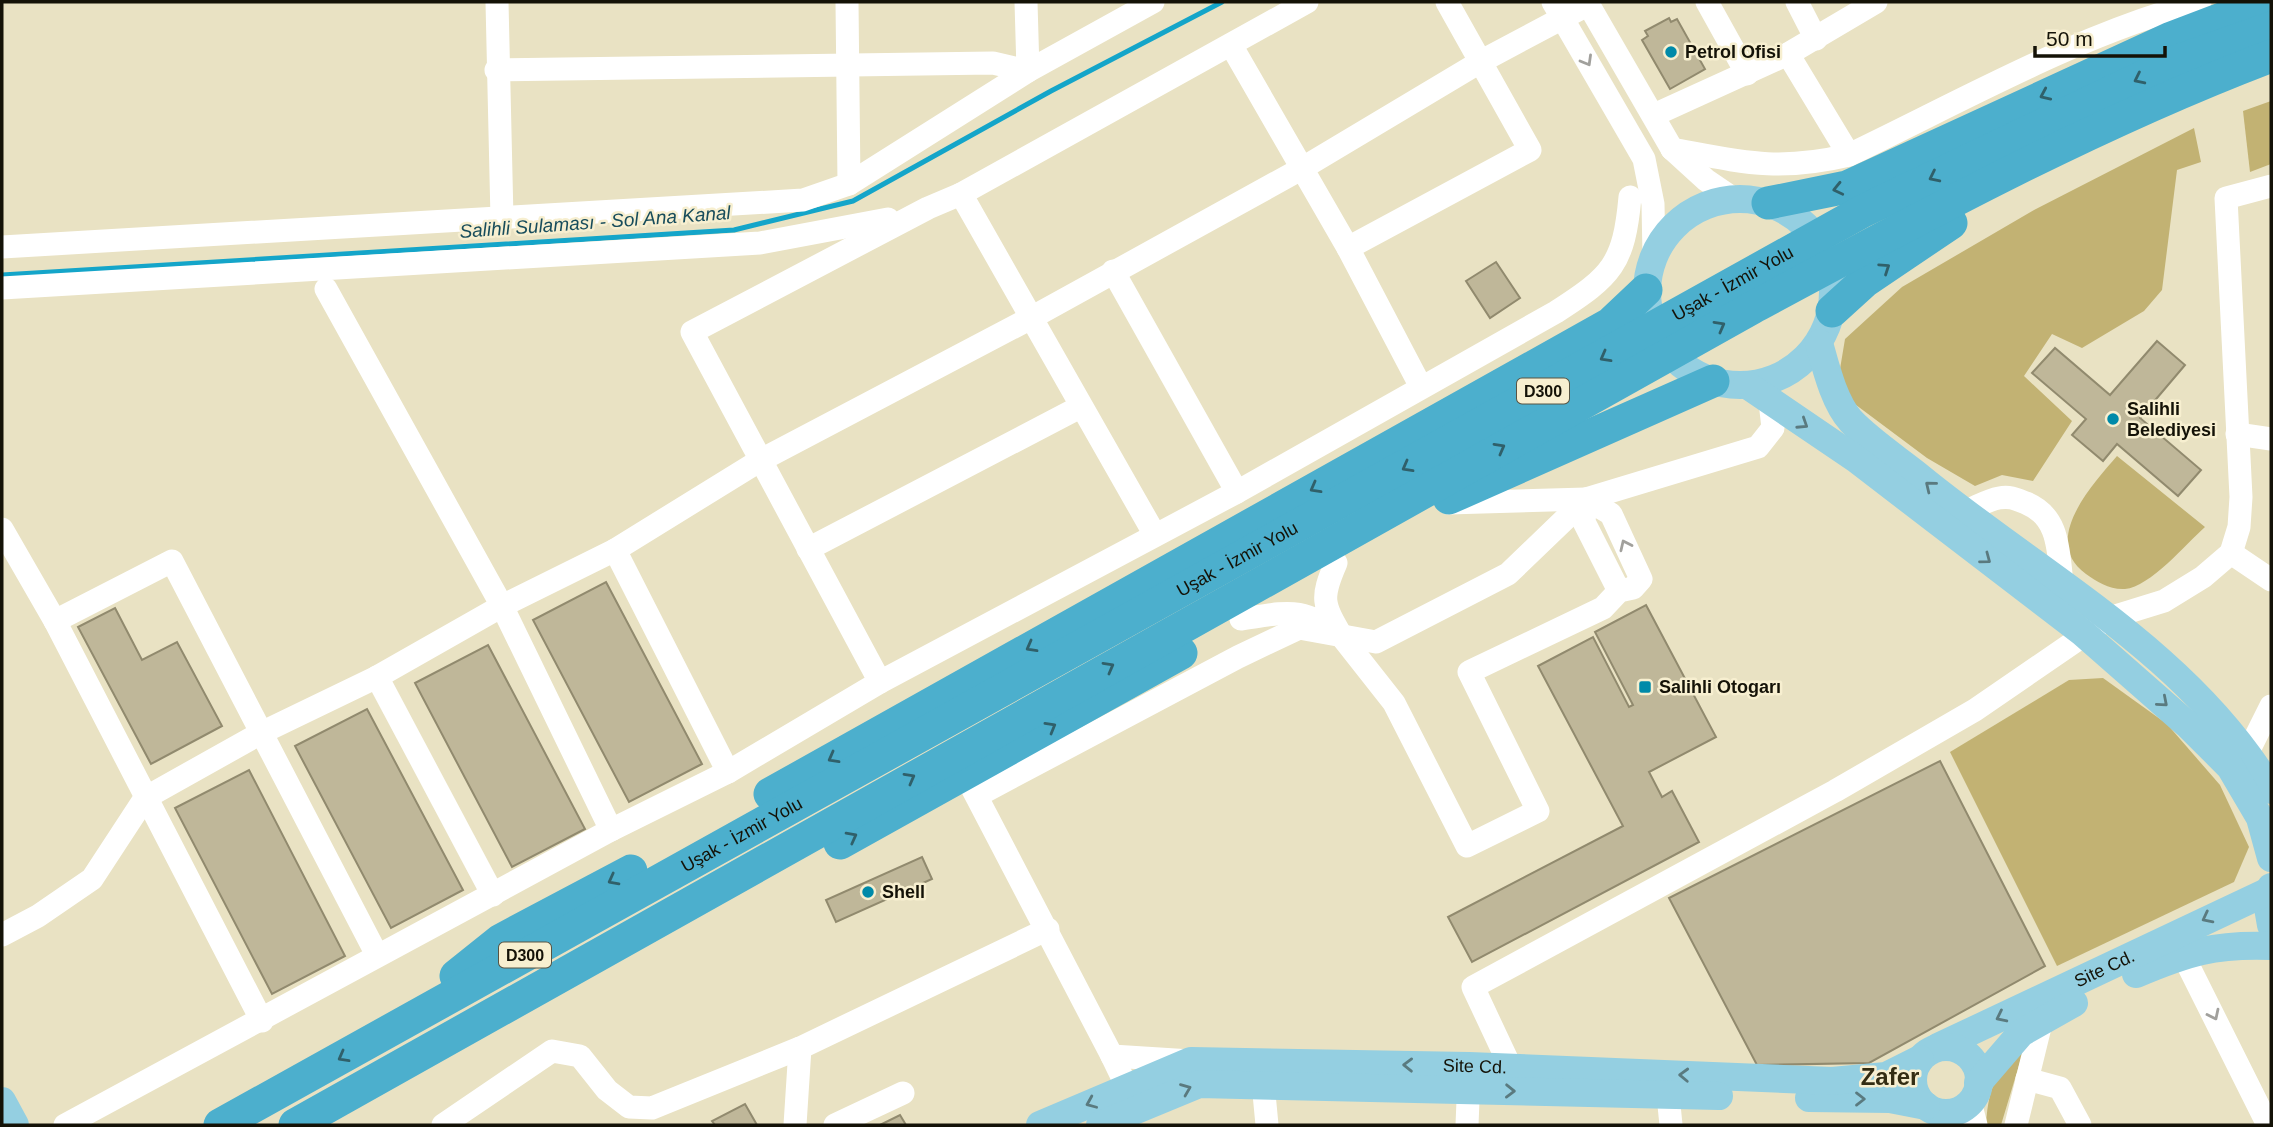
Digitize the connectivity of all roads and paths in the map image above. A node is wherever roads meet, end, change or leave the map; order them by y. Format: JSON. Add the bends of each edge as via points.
{"nodes":[{"id":1,"x":497,"y":2,"type":"edge"},
{"id":2,"x":847,"y":2,"type":"edge"},
{"id":3,"x":1026,"y":2,"type":"edge"},
{"id":4,"x":1153,"y":2,"type":"edge"},
{"id":5,"x":1307,"y":2,"type":"edge"},
{"id":6,"x":1447,"y":2,"type":"edge"},
{"id":7,"x":1707,"y":2,"type":"edge"},
{"id":8,"x":1797,"y":2,"type":"edge"},
{"id":9,"x":1877,"y":2,"type":"edge"},
{"id":10,"x":2200,"y":2,"type":"edge"},
{"id":11,"x":2266,"y":2,"type":"edge"},
{"id":12,"x":1588,"y":3,"type":"edge"},
{"id":13,"x":2150,"y":8,"type":"edge"},
{"id":14,"x":1557,"y":9,"type":"edge"},
{"id":15,"x":2271,"y":28,"type":"edge"},
{"id":16,"x":1816,"y":39,"type":"junction"},
{"id":17,"x":1231,"y":45,"type":"junction"},
{"id":18,"x":1788,"y":54,"type":"junction"},
{"id":19,"x":2271,"y":56,"type":"edge"},
{"id":20,"x":1480,"y":62,"type":"junction"},
{"id":21,"x":847,"y":65,"type":"junction"},
{"id":22,"x":496,"y":71,"type":"junction"},
{"id":23,"x":1028,"y":71,"type":"junction"},
{"id":24,"x":1747,"y":74,"type":"junction"},
{"id":25,"x":2271,"y":79,"type":"edge"},
{"id":26,"x":1654,"y":115,"type":"junction"},
{"id":27,"x":1672,"y":149,"type":"junction"},
{"id":28,"x":1849,"y":155,"type":"junction"},
{"id":29,"x":1301,"y":169,"type":"junction"},
{"id":30,"x":849,"y":184,"type":"junction"},
{"id":31,"x":2271,"y":186,"type":"edge"},
{"id":32,"x":961,"y":194,"type":"junction"},
{"id":33,"x":1630,"y":197,"type":"dead end"},
{"id":34,"x":1734,"y":199,"type":"junction"},
{"id":35,"x":1768,"y":203,"type":"junction"},
{"id":36,"x":928,"y":208,"type":"junction"},
{"id":37,"x":502,"y":219,"type":"junction"},
{"id":38,"x":2,"y":247,"type":"edge"},
{"id":39,"x":1348,"y":248,"type":"junction"},
{"id":40,"x":1654,"y":256,"type":"junction"},
{"id":41,"x":1114,"y":271,"type":"junction"},
{"id":42,"x":2,"y":288,"type":"edge"},
{"id":43,"x":326,"y":289,"type":"dead end"},
{"id":44,"x":1647,"y":290,"type":"junction"},
{"id":45,"x":1832,"y":311,"type":"junction"},
{"id":46,"x":1031,"y":318,"type":"junction"},
{"id":47,"x":1819,"y":343,"type":"junction"},
{"id":48,"x":1713,"y":381,"type":"junction"},
{"id":49,"x":1747,"y":385,"type":"junction"},
{"id":50,"x":1421,"y":387,"type":"junction"},
{"id":51,"x":1770,"y":402,"type":"junction"},
{"id":52,"x":1080,"y":407,"type":"junction"},
{"id":53,"x":2237,"y":434,"type":"junction"},
{"id":54,"x":2271,"y":439,"type":"edge"},
{"id":55,"x":759,"y":461,"type":"junction"},
{"id":56,"x":1237,"y":492,"type":"junction"},
{"id":57,"x":1586,"y":499,"type":"junction"},
{"id":58,"x":1438,"y":503,"type":"junction"},
{"id":59,"x":1963,"y":512,"type":"junction"},
{"id":60,"x":2,"y":529,"type":"edge"},
{"id":61,"x":1155,"y":535,"type":"junction"},
{"id":62,"x":808,"y":549,"type":"junction"},
{"id":63,"x":615,"y":550,"type":"junction"},
{"id":64,"x":2231,"y":553,"type":"junction"},
{"id":65,"x":1336,"y":563,"type":"junction"},
{"id":66,"x":2271,"y":580,"type":"edge"},
{"id":67,"x":2062,"y":583,"type":"junction"},
{"id":68,"x":502,"y":606,"type":"junction"},
{"id":69,"x":2109,"y":618,"type":"junction"},
{"id":70,"x":1241,"y":619,"type":"junction"},
{"id":71,"x":55,"y":621,"type":"junction"},
{"id":72,"x":2083,"y":633,"type":"junction"},
{"id":73,"x":1342,"y":637,"type":"junction"},
{"id":74,"x":377,"y":677,"type":"junction"},
{"id":75,"x":880,"y":682,"type":"junction"},
{"id":76,"x":2271,"y":706,"type":"edge"},
{"id":77,"x":261,"y":733,"type":"junction"},
{"id":78,"x":2248,"y":752,"type":"junction"},
{"id":79,"x":728,"y":772,"type":"junction"},
{"id":80,"x":971,"y":786,"type":"junction"},
{"id":81,"x":2271,"y":790,"type":"edge"},
{"id":82,"x":145,"y":798,"type":"junction"},
{"id":83,"x":841,"y":799,"type":"junction"},
{"id":84,"x":611,"y":830,"type":"junction"},
{"id":85,"x":2271,"y":858,"type":"edge"},
{"id":86,"x":2270,"y":889,"type":"edge"},
{"id":87,"x":493,"y":895,"type":"junction"},
{"id":88,"x":2271,"y":925,"type":"edge"},
{"id":89,"x":1048,"y":929,"type":"junction"},
{"id":90,"x":2,"y":934,"type":"edge"},
{"id":91,"x":2178,"y":945,"type":"junction"},
{"id":92,"x":2271,"y":946,"type":"edge"},
{"id":93,"x":377,"y":956,"type":"junction"},
{"id":94,"x":2042,"y":1018,"type":"junction"},
{"id":95,"x":262,"y":1021,"type":"junction"},
{"id":96,"x":384,"y":1034,"type":"junction"},
{"id":97,"x":800,"y":1048,"type":"junction"},
{"id":98,"x":1929,"y":1053,"type":"junction"},
{"id":99,"x":1112,"y":1056,"type":"junction"},
{"id":100,"x":1191,"y":1061,"type":"junction"},
{"id":101,"x":398,"y":1067,"type":"junction"},
{"id":102,"x":1511,"y":1068,"type":"junction"},
{"id":103,"x":1469,"y":1078,"type":"junction"},
{"id":104,"x":2027,"y":1079,"type":"junction"},
{"id":105,"x":1264,"y":1083,"type":"junction"},
{"id":106,"x":903,"y":1093,"type":"dead end"},
{"id":107,"x":1668,"y":1095,"type":"junction"},
{"id":108,"x":2,"y":1101,"type":"edge"},
{"id":109,"x":1126,"y":1108,"type":"edge"},
{"id":110,"x":1957,"y":1111,"type":"edge"},
{"id":111,"x":15,"y":1125,"type":"edge"},
{"id":112,"x":65,"y":1125,"type":"edge"},
{"id":113,"x":220,"y":1125,"type":"edge"},
{"id":114,"x":295,"y":1125,"type":"edge"},
{"id":115,"x":443,"y":1125,"type":"edge"},
{"id":116,"x":795,"y":1125,"type":"edge"},
{"id":117,"x":835,"y":1125,"type":"edge"},
{"id":118,"x":1040,"y":1125,"type":"edge"},
{"id":119,"x":1100,"y":1125,"type":"edge"},
{"id":120,"x":1267,"y":1125,"type":"edge"},
{"id":121,"x":1467,"y":1125,"type":"edge"},
{"id":122,"x":1671,"y":1125,"type":"edge"},
{"id":123,"x":2015,"y":1125,"type":"edge"},
{"id":124,"x":2080,"y":1125,"type":"edge"},
{"id":125,"x":2268,"y":1125,"type":"edge"}],
"edges":[{"from":1,"to":22,"type":"street"},
{"from":2,"to":21,"type":"street"},
{"from":3,"to":23,"type":"street"},
{"from":4,"to":23,"type":"street"},
{"from":5,"to":17,"type":"street"},
{"from":6,"to":20,"type":"street"},
{"from":7,"to":24,"type":"street"},
{"from":8,"to":16,"type":"street"},
{"from":9,"to":16,"type":"street"},
{"from":10,"to":13,"type":"street"},
{"from":11,"to":35,"type":"highway","one_way":true,"via":[[2169,39],[1847,187]]},
{"from":12,"to":14,"type":"street"},
{"from":12,"to":26,"type":"street"},
{"from":13,"to":28,"type":"street"},
{"from":14,"to":20,"type":"street"},
{"from":14,"to":40,"type":"street","one_way":true,"via":[[1644,159],[1653,204]]},
{"from":15,"to":83,"type":"highway","name":"Uşak - İzmir Yolu","number":"D300","one_way":true,"via":[[2172,63],[1863,211]]},
{"from":16,"to":18,"type":"street"},
{"from":17,"to":29,"type":"street"},
{"from":17,"to":32,"type":"street"},
{"from":18,"to":24,"type":"street"},
{"from":18,"to":28,"type":"street"},
{"from":83,"to":19,"type":"highway","name":"Uşak - İzmir Yolu","number":"D300","one_way":true,"via":[[1871,244],[2184,89]]},
{"from":20,"to":29,"type":"street"},
{"from":20,"to":39,"type":"street","via":[[1530,150]]},
{"from":21,"to":22,"type":"street"},
{"from":21,"to":23,"type":"street","via":[[993,63]]},
{"from":21,"to":30,"type":"street"},
{"from":22,"to":37,"type":"street"},
{"from":23,"to":30,"type":"street"},
{"from":24,"to":26,"type":"street"},
{"from":45,"to":25,"type":"highway","one_way":true,"via":[[1865,281],[1957,219],[2101,146]]},
{"from":26,"to":27,"type":"street"},
{"from":27,"to":28,"type":"street","via":[[1755,165],[1808,165]]},
{"from":27,"to":34,"type":"street"},
{"from":29,"to":39,"type":"street"},
{"from":29,"to":41,"type":"street"},
{"from":30,"to":37,"type":"street","via":[[803,200]]},
{"from":31,"to":53,"type":"street","via":[[2226,198]]},
{"from":32,"to":36,"type":"street"},
{"from":32,"to":46,"type":"street"},
{"from":33,"to":50,"type":"street","via":[[1626,236],[1616,260],[1593,288]]},
{"from":34,"to":35,"type":"main road"},
{"from":34,"to":40,"type":"main road","via":[[1700,208],[1673,228]]},
{"from":35,"to":45,"type":"main road","via":[[1799,219],[1821,245],[1833,277]]},
{"from":36,"to":42,"type":"street","via":[[760,243]]},
{"from":36,"to":55,"type":"street","via":[[692,332]]},
{"from":37,"to":38,"type":"street"},
{"from":39,"to":50,"type":"street"},
{"from":40,"to":44,"type":"main road"},
{"from":41,"to":46,"type":"street"},
{"from":41,"to":56,"type":"street"},
{"from":43,"to":68,"type":"street"},
{"from":44,"to":48,"type":"main road","via":[[1651,320],[1664,347],[1686,368]]},
{"from":44,"to":96,"type":"highway","one_way":true,"via":[[1610,324],[501,940]]},
{"from":45,"to":47,"type":"main road"},
{"from":46,"to":52,"type":"street"},
{"from":46,"to":55,"type":"street"},
{"from":47,"to":49,"type":"main road","via":[[1800,364],[1775,379]]},
{"from":59,"to":47,"type":"main road","one_way":true,"via":[[1850,420],[1829,378]]},
{"from":48,"to":49,"type":"main road"},
{"from":48,"to":58,"type":"highway"},
{"from":49,"to":51,"type":"main road"},
{"from":50,"to":56,"type":"street"},
{"from":51,"to":57,"type":"street","via":[[1773,428],[1758,447]]},
{"from":51,"to":72,"type":"main road","one_way":true,"via":[[1856,459]]},
{"from":52,"to":61,"type":"street"},
{"from":52,"to":62,"type":"street"},
{"from":53,"to":54,"type":"street"},
{"from":53,"to":64,"type":"street","via":[[2240,517]]},
{"from":55,"to":62,"type":"street"},
{"from":55,"to":63,"type":"street"},
{"from":56,"to":61,"type":"street"},
{"from":57,"to":58,"type":"street"},
{"from":57,"to":73,"type":"street","via":[[1508,574],[1376,642]]},
{"from":57,"to":73,"type":"street","via":[[1584,522],[1619,591],[1603,608],[1469,672],[1538,811],[1467,846],[1394,703]]},
{"from":58,"to":65,"type":"highway"},
{"from":59,"to":67,"type":"main road"},
{"from":59,"to":67,"type":"street","via":[[1996,498],[2012,497],[2032,505],[2050,520]]},
{"from":60,"to":71,"type":"street"},
{"from":61,"to":75,"type":"street"},
{"from":62,"to":75,"type":"street"},
{"from":63,"to":68,"type":"street"},
{"from":63,"to":79,"type":"street"},
{"from":64,"to":66,"type":"street"},
{"from":64,"to":69,"type":"street","via":[[2164,601]]},
{"from":65,"to":70,"type":"highway"},
{"from":65,"to":73,"type":"street","via":[[1324,590],[1328,613]]},
{"from":67,"to":69,"type":"main road"},
{"from":68,"to":74,"type":"street"},
{"from":68,"to":84,"type":"street"},
{"from":69,"to":72,"type":"street"},
{"from":69,"to":78,"type":"main road","via":[[2191,689]]},
{"from":70,"to":73,"type":"street","via":[[1288,612],[1307,615],[1317,617]]},
{"from":80,"to":70,"type":"highway","one_way":true},
{"from":71,"to":77,"type":"street","via":[[172,561]]},
{"from":71,"to":82,"type":"street"},
{"from":72,"to":85,"type":"main road","one_way":true,"via":[[2230,767],[2260,818]]},
{"from":72,"to":102,"type":"street","via":[[1975,710],[1473,987]]},
{"from":73,"to":80,"type":"street","via":[[1299,628]]},
{"from":74,"to":77,"type":"street"},
{"from":74,"to":87,"type":"street"},
{"from":75,"to":79,"type":"street"},
{"from":76,"to":78,"type":"street"},
{"from":77,"to":82,"type":"street"},
{"from":77,"to":93,"type":"street"},
{"from":78,"to":81,"type":"main road"},
{"from":79,"to":84,"type":"street"},
{"from":80,"to":89,"type":"street"},
{"from":101,"to":80,"type":"highway","one_way":true,"via":[[539,1005]]},
{"from":82,"to":90,"type":"street","via":[[92,879]]},
{"from":82,"to":95,"type":"street"},
{"from":83,"to":96,"type":"highway","name":"Uşak - İzmir Yolu","number":"D300"},
{"from":83,"to":101,"type":"highway","name":"Uşak - İzmir Yolu","number":"D300"},
{"from":84,"to":87,"type":"street"},
{"from":86,"to":88,"type":"main road","via":[[2267,913]]},
{"from":86,"to":91,"type":"main road","name":"Site Cd.","one_way":true},
{"from":87,"to":93,"type":"street"},
{"from":89,"to":97,"type":"street"},
{"from":89,"to":99,"type":"street"},
{"from":91,"to":92,"type":"main road"},
{"from":91,"to":94,"type":"main road"},
{"from":91,"to":98,"type":"main road","name":"Site Cd.","one_way":true},
{"from":91,"to":125,"type":"street","one_way":true},
{"from":93,"to":95,"type":"street"},
{"from":94,"to":104,"type":"street"},
{"from":94,"to":110,"type":"main road","via":[[2021,1033]]},
{"from":95,"to":112,"type":"street"},
{"from":96,"to":113,"type":"highway","name":"Uşak - İzmir Yolu","number":"D300","one_way":true},
{"from":97,"to":115,"type":"street","via":[[652,1108],[629,1107],[607,1090],[580,1056],[552,1052]]},
{"from":97,"to":116,"type":"street"},
{"from":98,"to":102,"type":"main road","name":"Site Cd.","one_way":true,"via":[[1886,1076],[1832,1081]]},
{"from":98,"to":110,"type":"main road","via":[[1913,1074],[1914,1089]]},
{"from":98,"to":110,"type":"main road","via":[[1948,1046],[1974,1063]]},
{"from":99,"to":100,"type":"street"},
{"from":99,"to":109,"type":"street"},
{"from":103,"to":100,"type":"main road","name":"Site Cd.","one_way":true},
{"from":100,"to":109,"type":"main road","name":"Site Cd."},
{"from":101,"to":114,"type":"highway","name":"Uşak - İzmir Yolu","number":"D300"},
{"from":102,"to":103,"type":"main road","name":"Site Cd."},
{"from":103,"to":105,"type":"main road","name":"Site Cd."},
{"from":103,"to":107,"type":"main road","name":"Site Cd.","one_way":true},
{"from":103,"to":121,"type":"street"},
{"from":104,"to":123,"type":"street"},
{"from":104,"to":124,"type":"street","via":[[2060,1088]]},
{"from":109,"to":105,"type":"main road","name":"Site Cd.","one_way":true,"via":[[1199,1084]]},
{"from":105,"to":120,"type":"street"},
{"from":106,"to":117,"type":"street"},
{"from":107,"to":110,"type":"main road","name":"Site Cd.","one_way":true,"via":[[1890,1099]]},
{"from":107,"to":122,"type":"street"},
{"from":108,"to":111,"type":"main road"},
{"from":109,"to":118,"type":"main road","name":"Site Cd.","one_way":true},
{"from":109,"to":119,"type":"main road","name":"Site Cd."}]}
